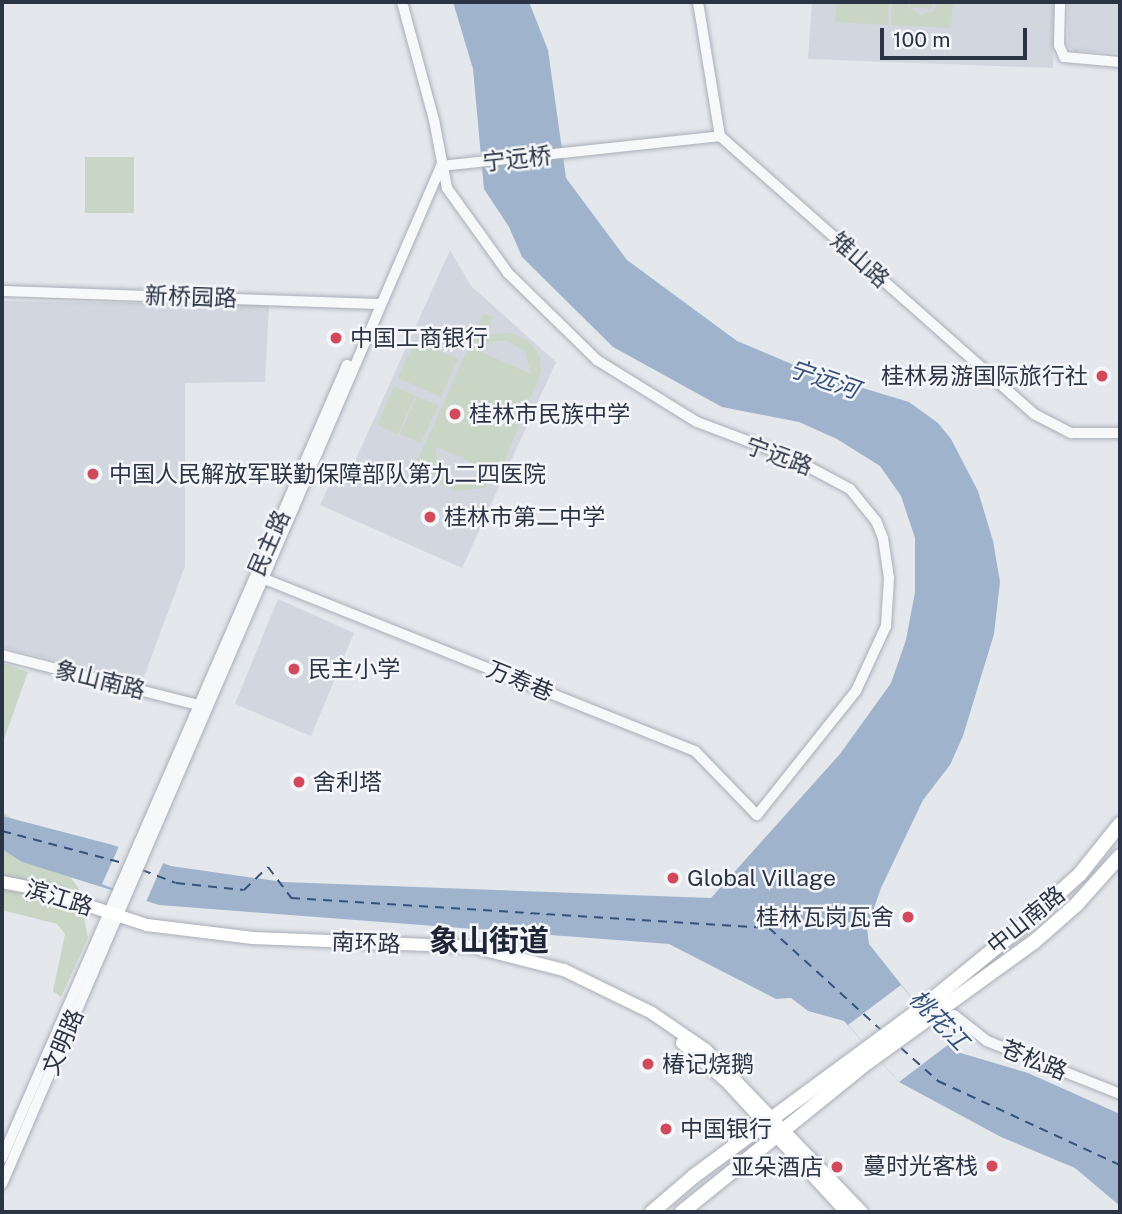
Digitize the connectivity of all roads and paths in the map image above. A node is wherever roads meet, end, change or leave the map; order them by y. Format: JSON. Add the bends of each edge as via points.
{"nodes":[{"id":1,"x":402,"y":2,"type":"edge"},
{"id":2,"x":698,"y":2,"type":"edge"},
{"id":3,"x":1060,"y":2,"type":"edge"},
{"id":4,"x":1120,"y":62,"type":"edge"},
{"id":5,"x":720,"y":136,"type":"junction"},
{"id":6,"x":441,"y":166,"type":"junction"},
{"id":7,"x":2,"y":290,"type":"edge"},
{"id":8,"x":377,"y":304,"type":"junction"},
{"id":9,"x":1120,"y":433,"type":"edge"},
{"id":10,"x":262,"y":578,"type":"junction"},
{"id":11,"x":2,"y":655,"type":"edge"},
{"id":12,"x":198,"y":705,"type":"junction"},
{"id":13,"x":757,"y":815,"type":"joint"},
{"id":14,"x":1120,"y":824,"type":"edge"},
{"id":15,"x":1120,"y":856,"type":"edge"},
{"id":16,"x":2,"y":882,"type":"edge"},
{"id":17,"x":113,"y":895,"type":"joint"},
{"id":18,"x":124,"y":899,"type":"joint"},
{"id":19,"x":111,"y":914,"type":"junction"},
{"id":20,"x":927,"y":1011,"type":"junction"},
{"id":21,"x":954,"y":1015,"type":"dead end"},
{"id":22,"x":865,"y":1058,"type":"junction"},
{"id":23,"x":1120,"y":1094,"type":"edge"},
{"id":24,"x":770,"y":1122,"type":"junction"},
{"id":25,"x":781,"y":1135,"type":"junction"},
{"id":26,"x":2,"y":1158,"type":"edge"},
{"id":27,"x":2,"y":1184,"type":"edge"},
{"id":28,"x":652,"y":1212,"type":"edge"},
{"id":29,"x":682,"y":1212,"type":"edge"},
{"id":30,"x":846,"y":1212,"type":"edge"},
{"id":31,"x":862,"y":1212,"type":"edge"}],
"edges":[{"from":1,"to":6,"type":"street","via":[[434,120]]},
{"from":2,"to":5,"type":"street"},
{"from":3,"to":4,"type":"street","via":[[1059,45],[1064,57]]},
{"from":5,"to":6,"type":"street","name":"宁远桥"},
{"from":5,"to":9,"type":"street","name":"雉山路","via":[[1034,414],[1071,433]]},
{"from":6,"to":8,"type":"street","name":"民主路"},
{"from":6,"to":13,"type":"street","name":"宁远路","via":[[447,188],[508,273],[597,360],[697,422],[833,477],[850,489],[876,521],[887,556],[890,601],[878,649],[843,710]]},
{"from":7,"to":8,"type":"street","name":"新桥园路"},
{"from":8,"to":10,"type":"street","name":"民主路"},
{"from":8,"to":12,"type":"street","name":"民主路"},
{"from":10,"to":13,"type":"street","name":"万寿巷","via":[[695,751]]},
{"from":10,"to":18,"type":"street","name":"民主路"},
{"from":11,"to":12,"type":"street","name":"象山南路"},
{"from":12,"to":17,"type":"street","name":"民主路"},
{"from":14,"to":20,"type":"highway","name":"中山南路","via":[[1070,884]]},
{"from":15,"to":20,"type":"highway","name":"中山南路","via":[[1056,924]]},
{"from":16,"to":19,"type":"main road","name":"滨江路"},
{"from":17,"to":19,"type":"street","name":"文明路"},
{"from":18,"to":19,"type":"street","name":"文明路"},
{"from":19,"to":24,"type":"main road","name":"南环路","via":[[160,927],[253,938],[473,947],[526,957],[610,992],[700,1056]]},
{"from":19,"to":26,"type":"street","name":"文明路"},
{"from":19,"to":27,"type":"street","name":"文明路"},
{"from":20,"to":22,"type":"highway"},
{"from":21,"to":23,"type":"street","name":"苍松路","via":[[987,1041]]},
{"from":22,"to":24,"type":"highway"},
{"from":22,"to":25,"type":"highway"},
{"from":24,"to":25,"type":"main road","name":"南环路"},
{"from":24,"to":28,"type":"highway"},
{"from":25,"to":29,"type":"highway"},
{"from":25,"to":30,"type":"main road","name":"南环路"},
{"from":25,"to":31,"type":"main road","name":"南环路"}]}
